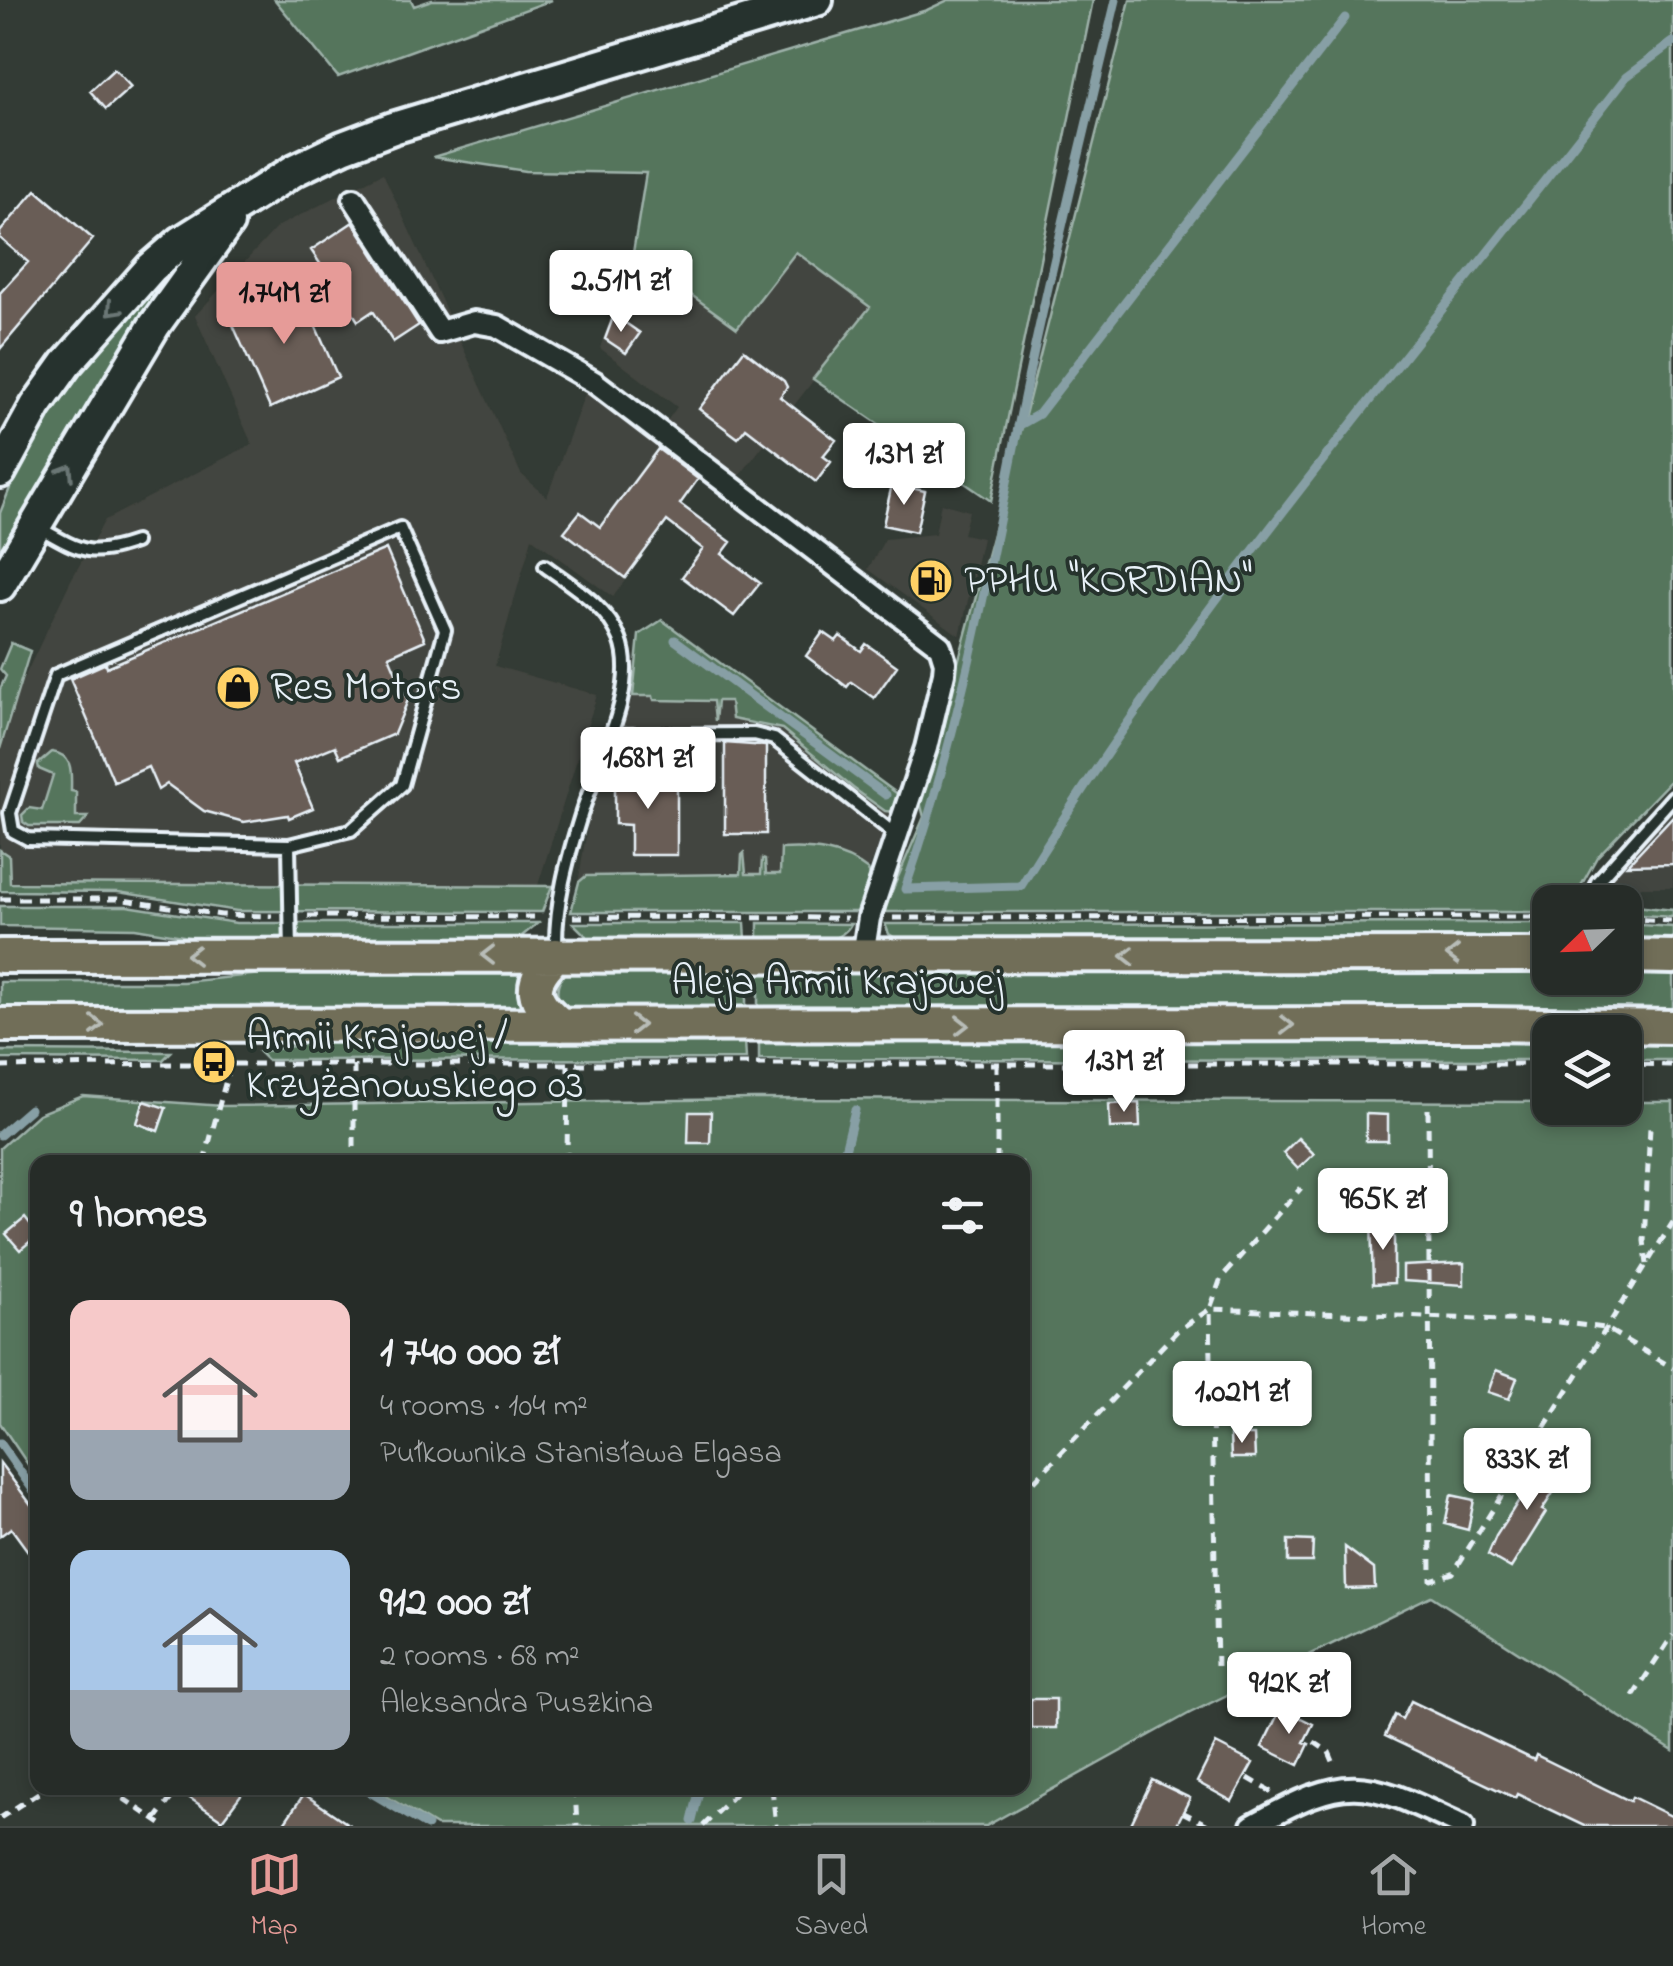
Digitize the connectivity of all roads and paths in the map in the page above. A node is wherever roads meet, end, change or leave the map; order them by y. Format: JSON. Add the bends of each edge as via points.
{"nodes":[{"id":1,"x":817,"y":0,"type":"edge"},
{"id":2,"x":354,"y":198,"type":"dead end"},
{"id":3,"x":243,"y":205,"type":"junction"},
{"id":4,"x":0,"y":472,"type":"edge"},
{"id":5,"x":33,"y":524,"type":"junction"},
{"id":6,"x":135,"y":542,"type":"dead end"},
{"id":7,"x":544,"y":566,"type":"dead end"},
{"id":8,"x":0,"y":585,"type":"edge"},
{"id":9,"x":609,"y":735,"type":"junction"},
{"id":10,"x":1673,"y":797,"type":"edge"},
{"id":11,"x":896,"y":836,"type":"junction"},
{"id":12,"x":289,"y":844,"type":"junction"},
{"id":13,"x":1595,"y":885,"type":"edge"},
{"id":14,"x":0,"y":899,"type":"edge"},
{"id":15,"x":292,"y":916,"type":"junction"},
{"id":16,"x":1532,"y":917,"type":"edge"},
{"id":17,"x":556,"y":918,"type":"junction"},
{"id":18,"x":869,"y":918,"type":"junction"},
{"id":19,"x":1642,"y":920,"type":"edge"},
{"id":20,"x":1673,"y":922,"type":"edge"},
{"id":21,"x":8,"y":953,"type":"edge"},
{"id":22,"x":291,"y":954,"type":"junction"},
{"id":23,"x":556,"y":955,"type":"junction"},
{"id":24,"x":1532,"y":955,"type":"edge"},
{"id":25,"x":863,"y":956,"type":"junction"},
{"id":26,"x":1642,"y":956,"type":"edge"},
{"id":27,"x":1673,"y":957,"type":"edge"},
{"id":28,"x":0,"y":1025,"type":"edge"},
{"id":29,"x":561,"y":1025,"type":"junction"},
{"id":30,"x":1673,"y":1027,"type":"edge"},
{"id":31,"x":997,"y":1064,"type":"junction"},
{"id":32,"x":1532,"y":1064,"type":"edge"},
{"id":33,"x":1642,"y":1064,"type":"edge"},
{"id":34,"x":230,"y":1065,"type":"junction"},
{"id":35,"x":354,"y":1065,"type":"junction"},
{"id":36,"x":568,"y":1065,"type":"junction"},
{"id":37,"x":1673,"y":1065,"type":"edge"},
{"id":38,"x":0,"y":1067,"type":"edge"},
{"id":39,"x":1428,"y":1109,"type":"dead end"},
{"id":40,"x":1650,"y":1127,"type":"dead end"},
{"id":41,"x":206,"y":1155,"type":"edge"},
{"id":42,"x":354,"y":1155,"type":"edge"},
{"id":43,"x":567,"y":1155,"type":"edge"},
{"id":44,"x":997,"y":1155,"type":"edge"},
{"id":45,"x":1301,"y":1188,"type":"dead end"},
{"id":46,"x":1673,"y":1222,"type":"edge"},
{"id":47,"x":1646,"y":1264,"type":"junction"},
{"id":48,"x":1210,"y":1309,"type":"junction"},
{"id":49,"x":1427,"y":1316,"type":"junction"},
{"id":50,"x":1606,"y":1328,"type":"junction"},
{"id":51,"x":1673,"y":1368,"type":"edge"},
{"id":52,"x":1030,"y":1486,"type":"edge"},
{"id":53,"x":1673,"y":1634,"type":"edge"},
{"id":54,"x":1217,"y":1666,"type":"dead end"},
{"id":55,"x":1633,"y":1696,"type":"dead end"},
{"id":56,"x":1314,"y":1742,"type":"dead end"},
{"id":57,"x":1336,"y":1769,"type":"dead end"},
{"id":58,"x":1248,"y":1778,"type":"dead end"},
{"id":59,"x":35,"y":1795,"type":"edge"},
{"id":60,"x":118,"y":1795,"type":"edge"},
{"id":61,"x":174,"y":1795,"type":"edge"},
{"id":62,"x":575,"y":1795,"type":"edge"},
{"id":63,"x":733,"y":1795,"type":"edge"},
{"id":64,"x":773,"y":1795,"type":"edge"},
{"id":65,"x":1276,"y":1796,"type":"dead end"},
{"id":66,"x":1182,"y":1812,"type":"dead end"},
{"id":67,"x":0,"y":1818,"type":"edge"},
{"id":68,"x":154,"y":1819,"type":"junction"},
{"id":69,"x":1452,"y":1824,"type":"edge"},
{"id":70,"x":147,"y":1826,"type":"edge"},
{"id":71,"x":164,"y":1826,"type":"edge"},
{"id":72,"x":577,"y":1826,"type":"edge"},
{"id":73,"x":702,"y":1826,"type":"edge"},
{"id":74,"x":776,"y":1826,"type":"edge"},
{"id":75,"x":1210,"y":1826,"type":"edge"},
{"id":76,"x":1252,"y":1826,"type":"edge"}],
"edges":[{"from":1,"to":3,"type":"street","via":[[393,128],[295,170]]},
{"from":2,"to":11,"type":"street","via":[[440,332],[474,322],[496,326],[594,382],[940,646],[944,673]]},
{"from":3,"to":4,"type":"street","one_way":true,"via":[[181,242],[103,320],[36,406]]},
{"from":5,"to":3,"type":"street","one_way":true,"via":[[154,326]]},
{"from":5,"to":6,"type":"lane","via":[[90,552]]},
{"from":5,"to":8,"type":"street"},
{"from":7,"to":9,"type":"lane","via":[[595,604],[621,640],[625,676]]},
{"from":9,"to":11,"type":"lane","via":[[754,734],[774,740]]},
{"from":9,"to":17,"type":"lane"},
{"from":10,"to":13,"type":"lane"},
{"from":11,"to":18,"type":"street"},
{"from":12,"to":12,"type":"lane","via":[[350,830],[402,785],[445,630],[400,528],[56,676],[10,813],[13,830],[28,840]]},
{"from":12,"to":15,"type":"lane"},
{"from":14,"to":15,"type":"path","via":[[117,899],[221,915]]},
{"from":15,"to":17,"type":"path"},
{"from":15,"to":22,"type":"lane"},
{"from":16,"to":18,"type":"path"},
{"from":17,"to":18,"type":"path"},
{"from":17,"to":23,"type":"lane"},
{"from":18,"to":25,"type":"street"},
{"from":19,"to":20,"type":"path"},
{"from":22,"to":21,"type":"main road","name":"Aleja Armii Krajowej","one_way":true},
{"from":23,"to":22,"type":"main road","name":"Aleja Armii Krajowej","one_way":true},
{"from":23,"to":25,"type":"main road","name":"Aleja Armii Krajowej"},
{"from":23,"to":29,"type":"main road","via":[[535,990],[542,1009]]},
{"from":24,"to":25,"type":"main road","name":"Aleja Armii Krajowej","one_way":true},
{"from":26,"to":27,"type":"main road"},
{"from":28,"to":29,"type":"main road","name":"Aleja Armii Krajowej","one_way":true},
{"from":29,"to":30,"type":"main road","name":"Aleja Armii Krajowej","one_way":true},
{"from":31,"to":32,"type":"path"},
{"from":31,"to":36,"type":"path"},
{"from":31,"to":44,"type":"path"},
{"from":33,"to":37,"type":"path"},
{"from":34,"to":35,"type":"path"},
{"from":34,"to":38,"type":"path"},
{"from":34,"to":41,"type":"path"},
{"from":35,"to":36,"type":"path"},
{"from":35,"to":42,"type":"path"},
{"from":36,"to":43,"type":"path"},
{"from":39,"to":49,"type":"path"},
{"from":40,"to":47,"type":"path"},
{"from":45,"to":48,"type":"path","via":[[1221,1278]]},
{"from":46,"to":47,"type":"path"},
{"from":47,"to":50,"type":"path"},
{"from":48,"to":49,"type":"path"},
{"from":48,"to":52,"type":"path","via":[[1177,1330]]},
{"from":48,"to":54,"type":"path"},
{"from":49,"to":50,"type":"path"},
{"from":49,"to":50,"type":"path","via":[[1431,1580],[1452,1574]]},
{"from":50,"to":51,"type":"path"},
{"from":53,"to":55,"type":"path"},
{"from":56,"to":57,"type":"path","via":[[1329,1752]]},
{"from":58,"to":65,"type":"path"},
{"from":59,"to":67,"type":"path"},
{"from":60,"to":68,"type":"path"},
{"from":61,"to":68,"type":"path"},
{"from":62,"to":72,"type":"path"},
{"from":63,"to":73,"type":"path"},
{"from":64,"to":74,"type":"path"},
{"from":66,"to":75,"type":"path"},
{"from":68,"to":70,"type":"path"},
{"from":68,"to":71,"type":"path"},
{"from":69,"to":76,"type":"street","via":[[1388,1792],[1342,1787],[1298,1800]]}]}
